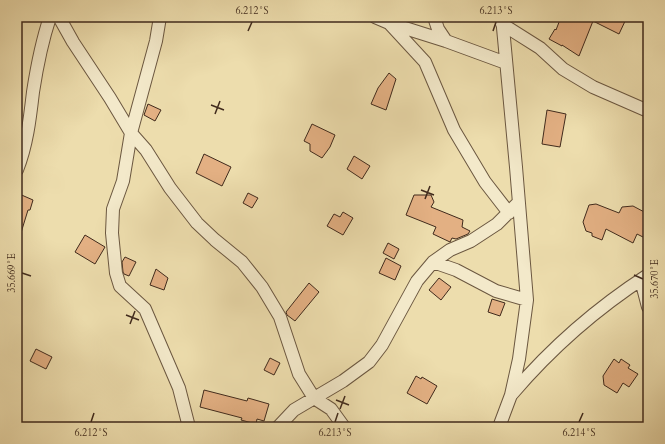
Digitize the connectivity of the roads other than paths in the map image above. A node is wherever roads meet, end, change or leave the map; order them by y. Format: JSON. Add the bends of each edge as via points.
{"nodes":[{"id":1,"x":50,"y":17,"type":"edge"},
{"id":2,"x":59,"y":17,"type":"edge"},
{"id":3,"x":160,"y":17,"type":"edge"},
{"id":4,"x":375,"y":17,"type":"edge"},
{"id":5,"x":434,"y":17,"type":"edge"},
{"id":6,"x":502,"y":21,"type":"edge"},
{"id":7,"x":389,"y":23,"type":"junction"},
{"id":8,"x":446,"y":41,"type":"junction"},
{"id":9,"x":506,"y":63,"type":"junction"},
{"id":10,"x":648,"y":111,"type":"edge"},
{"id":11,"x":131,"y":133,"type":"junction"},
{"id":12,"x":17,"y":170,"type":"edge"},
{"id":13,"x":518,"y":203,"type":"junction"},
{"id":14,"x":509,"y":213,"type":"junction"},
{"id":15,"x":433,"y":262,"type":"junction"},
{"id":16,"x":645,"y":277,"type":"edge"},
{"id":17,"x":526,"y":300,"type":"junction"},
{"id":18,"x":648,"y":307,"type":"edge"},
{"id":19,"x":511,"y":395,"type":"junction"},
{"id":20,"x":314,"y":398,"type":"junction"},
{"id":21,"x":189,"y":427,"type":"edge"},
{"id":22,"x":278,"y":427,"type":"edge"},
{"id":23,"x":344,"y":427,"type":"edge"},
{"id":24,"x":499,"y":427,"type":"edge"}],
"edges":[{"from":1,"to":12,"type":"street","via":[[38,64],[28,131]]},
{"from":2,"to":11,"type":"street"},
{"from":3,"to":11,"type":"street"},
{"from":4,"to":7,"type":"street"},
{"from":5,"to":8,"type":"street"},
{"from":6,"to":9,"type":"street"},
{"from":6,"to":10,"type":"street","via":[[540,48],[563,69],[593,87]]},
{"from":7,"to":8,"type":"street"},
{"from":7,"to":14,"type":"street","via":[[425,62],[454,130],[485,182]]},
{"from":8,"to":9,"type":"street"},
{"from":9,"to":13,"type":"street"},
{"from":11,"to":20,"type":"street","via":[[146,150],[170,188],[197,223],[242,262],[262,287],[280,317],[299,374]]},
{"from":11,"to":21,"type":"street","via":[[122,181],[113,209],[112,233],[116,273],[120,286],[145,309],[179,388]]},
{"from":13,"to":14,"type":"street"},
{"from":13,"to":17,"type":"street"},
{"from":14,"to":15,"type":"street","via":[[471,241],[450,250]]},
{"from":15,"to":17,"type":"street","via":[[456,270],[496,291]]},
{"from":15,"to":20,"type":"street","via":[[418,281],[382,345],[369,362]]},
{"from":16,"to":18,"type":"street"},
{"from":16,"to":19,"type":"street","via":[[616,296],[574,330],[545,357]]},
{"from":17,"to":19,"type":"street"},
{"from":19,"to":24,"type":"street"},
{"from":20,"to":22,"type":"street","via":[[294,410]]},
{"from":20,"to":23,"type":"street","via":[[331,409]]}]}
